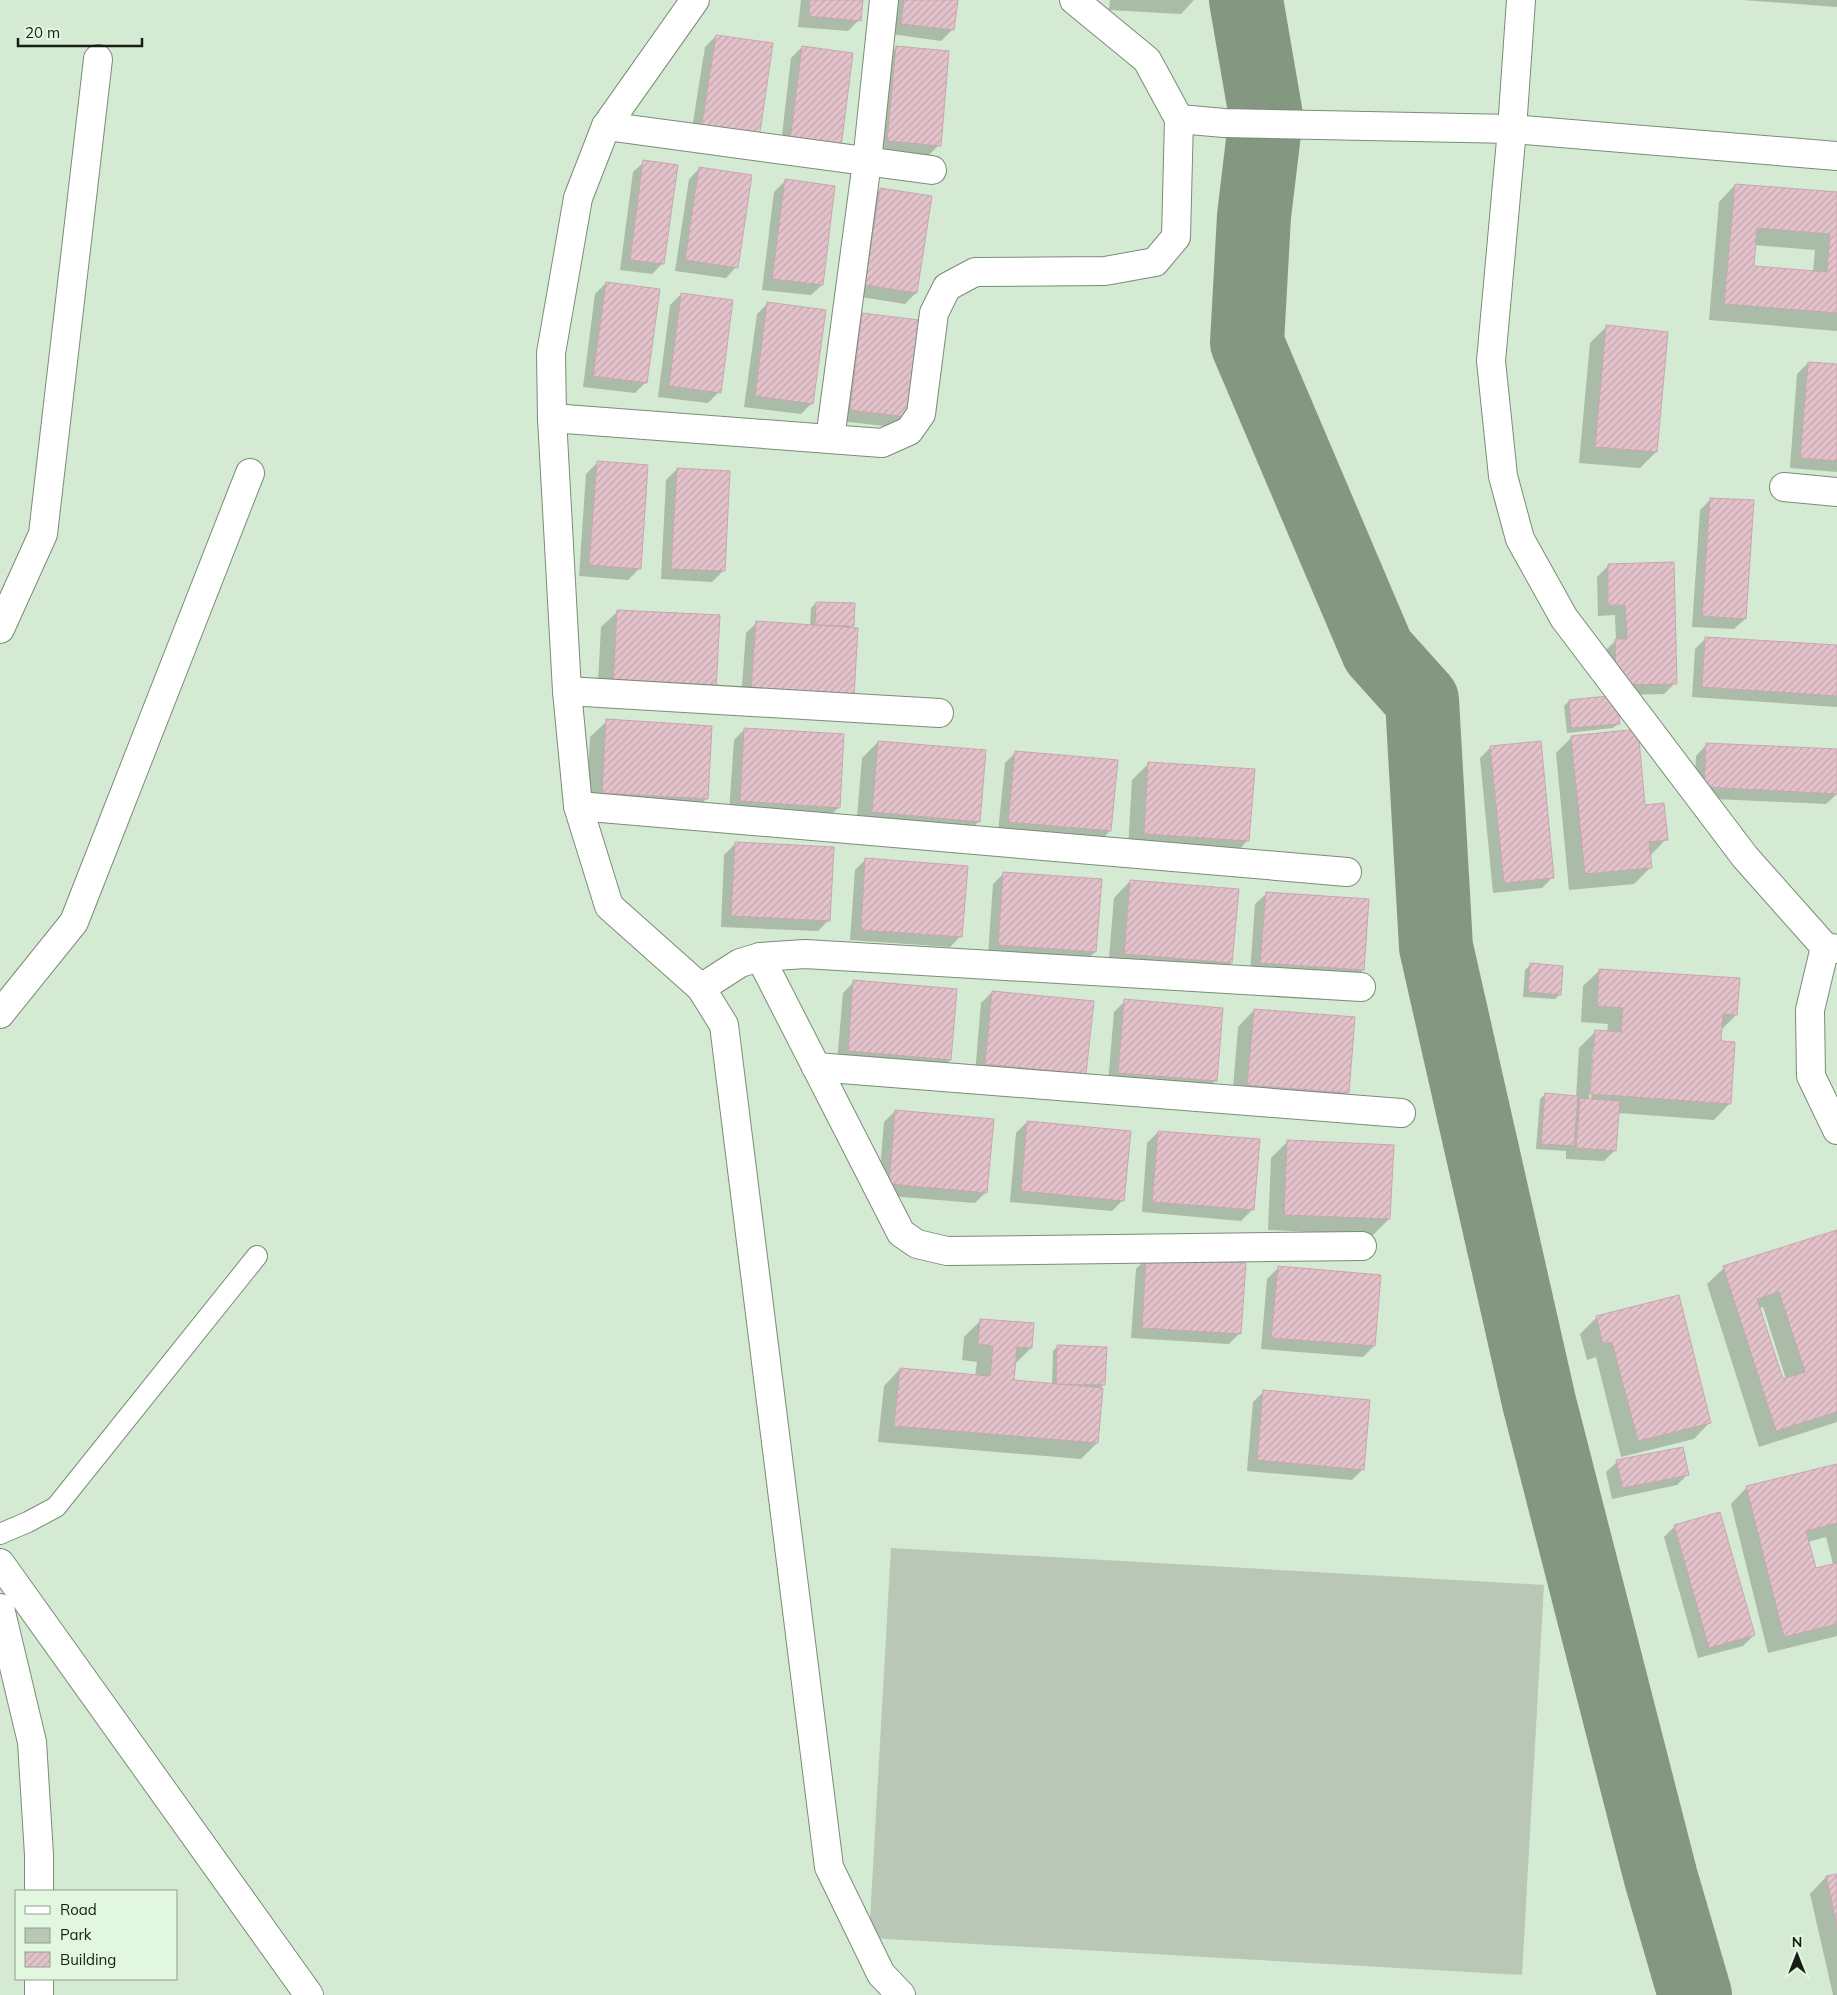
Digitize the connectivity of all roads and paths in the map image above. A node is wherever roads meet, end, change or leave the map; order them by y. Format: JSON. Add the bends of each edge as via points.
{"nodes":[{"id":1,"x":695,"y":0,"type":"edge"},
{"id":2,"x":884,"y":0,"type":"edge"},
{"id":3,"x":1074,"y":0,"type":"edge"},
{"id":4,"x":1521,"y":0,"type":"edge"},
{"id":5,"x":98,"y":59,"type":"dead end"},
{"id":6,"x":1179,"y":118,"type":"junction"},
{"id":7,"x":606,"y":126,"type":"junction"},
{"id":8,"x":1512,"y":130,"type":"junction"},
{"id":9,"x":1837,"y":156,"type":"edge"},
{"id":10,"x":868,"y":162,"type":"junction"},
{"id":11,"x":932,"y":170,"type":"dead end"},
{"id":12,"x":552,"y":418,"type":"junction"},
{"id":13,"x":830,"y":439,"type":"junction"},
{"id":14,"x":250,"y":473,"type":"dead end"},
{"id":15,"x":1784,"y":487,"type":"dead end"},
{"id":16,"x":1837,"y":492,"type":"edge"},
{"id":17,"x":0,"y":629,"type":"edge"},
{"id":18,"x":568,"y":692,"type":"junction"},
{"id":19,"x":938,"y":713,"type":"dead end"},
{"id":20,"x":578,"y":806,"type":"junction"},
{"id":21,"x":1347,"y":872,"type":"dead end"},
{"id":22,"x":1831,"y":948,"type":"edge"},
{"id":23,"x":760,"y":957,"type":"junction"},
{"id":24,"x":1361,"y":987,"type":"dead end"},
{"id":25,"x":701,"y":988,"type":"junction"},
{"id":26,"x":0,"y":1014,"type":"edge"},
{"id":27,"x":816,"y":1067,"type":"junction"},
{"id":28,"x":1401,"y":1113,"type":"dead end"},
{"id":29,"x":1837,"y":1130,"type":"edge"},
{"id":30,"x":1362,"y":1246,"type":"dead end"},
{"id":31,"x":257,"y":1256,"type":"dead end"},
{"id":32,"x":0,"y":1534,"type":"edge"},
{"id":33,"x":0,"y":1563,"type":"edge"},
{"id":34,"x":0,"y":1608,"type":"edge"},
{"id":35,"x":39,"y":1890,"type":"edge"},
{"id":36,"x":39,"y":1980,"type":"edge"},
{"id":37,"x":39,"y":1995,"type":"edge"},
{"id":38,"x":309,"y":1995,"type":"edge"},
{"id":39,"x":901,"y":1995,"type":"edge"}],
"edges":[{"from":1,"to":7,"type":"street"},
{"from":2,"to":10,"type":"street"},
{"from":3,"to":6,"type":"street","via":[[1147,60]]},
{"from":4,"to":8,"type":"street"},
{"from":5,"to":17,"type":"street","via":[[43,534]]},
{"from":6,"to":8,"type":"street","via":[[1224,123]]},
{"from":6,"to":13,"type":"street","via":[[1176,237],[1155,262],[1105,271],[975,272],[947,286],[934,313],[921,414],[909,431],[882,443]]},
{"from":7,"to":10,"type":"street"},
{"from":7,"to":12,"type":"street","via":[[578,198],[551,353]]},
{"from":8,"to":9,"type":"street"},
{"from":8,"to":22,"type":"street","via":[[1491,361],[1503,476],[1520,538],[1564,618],[1745,857]]},
{"from":10,"to":11,"type":"street"},
{"from":10,"to":13,"type":"street"},
{"from":12,"to":13,"type":"street"},
{"from":12,"to":18,"type":"street"},
{"from":14,"to":26,"type":"street","via":[[74,922]]},
{"from":15,"to":16,"type":"street"},
{"from":18,"to":19,"type":"street"},
{"from":18,"to":20,"type":"street"},
{"from":20,"to":21,"type":"street"},
{"from":20,"to":25,"type":"street","via":[[609,906]]},
{"from":22,"to":29,"type":"street","via":[[1810,1010],[1811,1076]]},
{"from":23,"to":24,"type":"street","via":[[805,954]]},
{"from":23,"to":25,"type":"street","via":[[740,962]]},
{"from":23,"to":27,"type":"street"},
{"from":25,"to":39,"type":"street","via":[[724,1025],[829,1867],[881,1974]]},
{"from":27,"to":28,"type":"street"},
{"from":27,"to":30,"type":"street","via":[[901,1233],[917,1244],[947,1251]]},
{"from":31,"to":32,"type":"lane","via":[[56,1507]]},
{"from":33,"to":38,"type":"street"},
{"from":34,"to":35,"type":"street","via":[[32,1742]]},
{"from":36,"to":37,"type":"street"}]}
